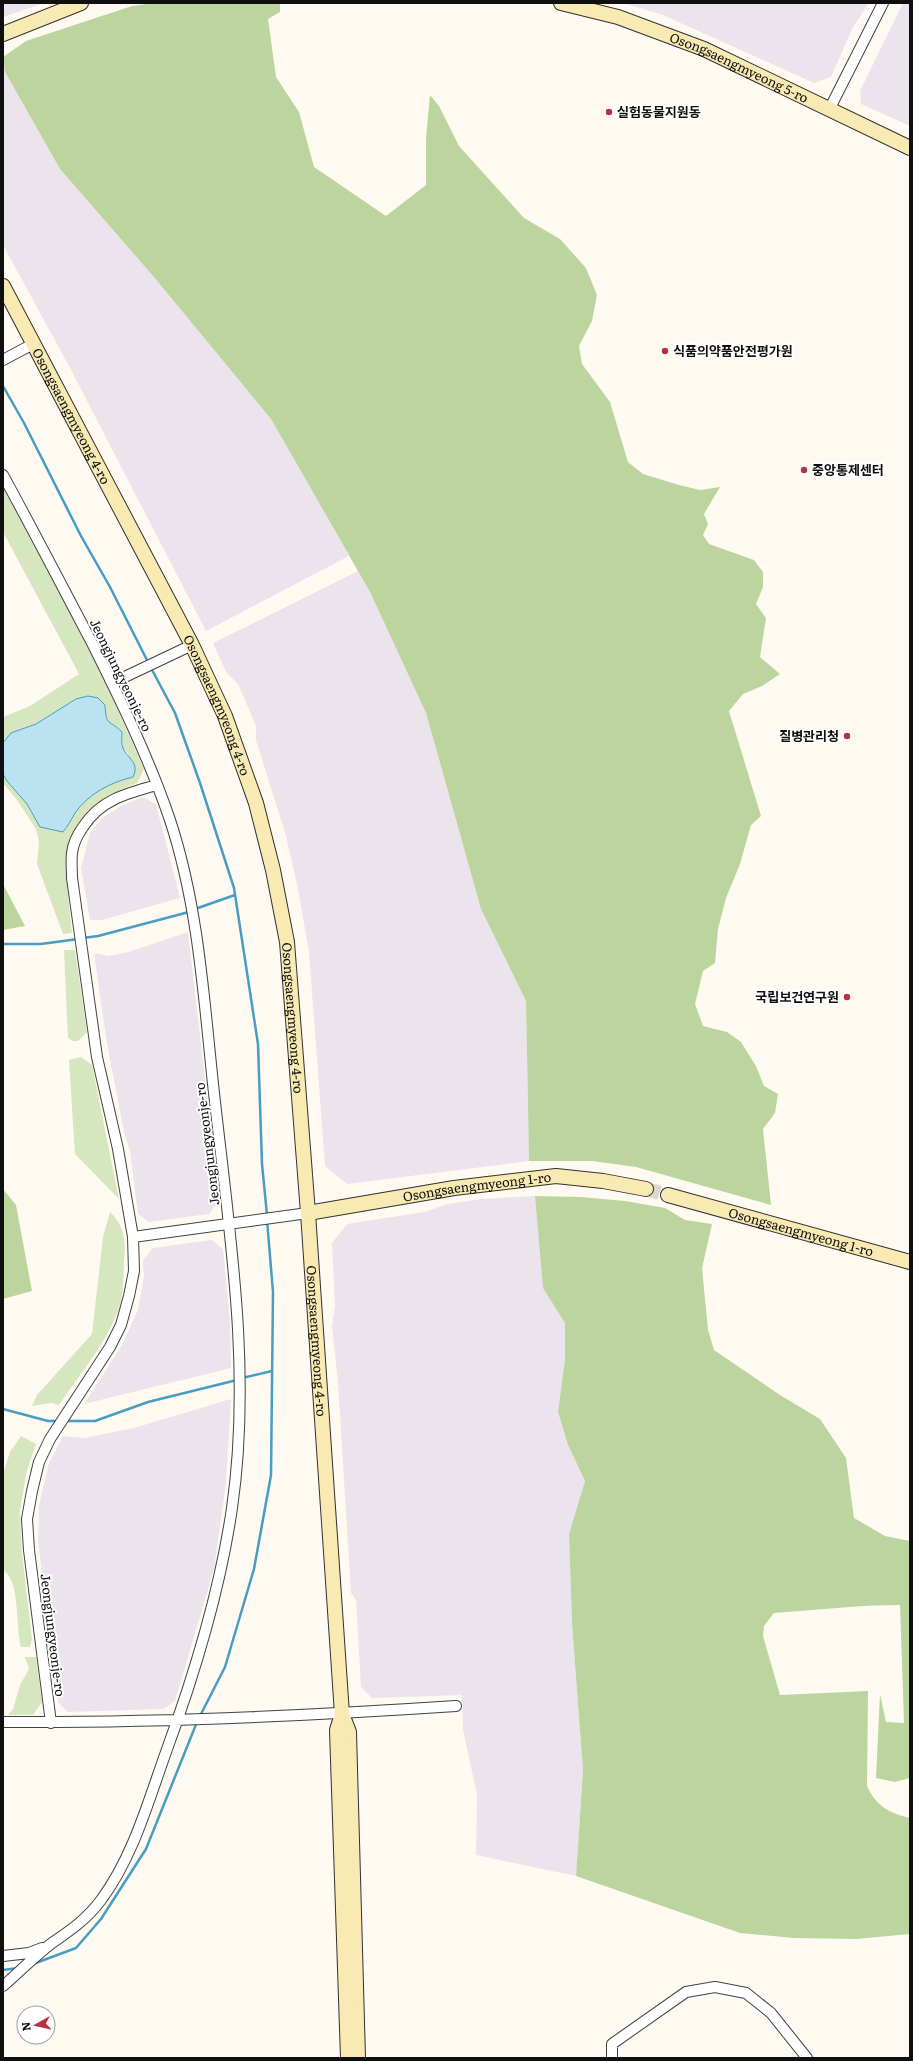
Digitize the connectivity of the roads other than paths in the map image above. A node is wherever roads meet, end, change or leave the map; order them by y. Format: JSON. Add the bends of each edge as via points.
{"nodes":[{"id":1,"x":81,"y":3,"type":"edge"},
{"id":2,"x":561,"y":3,"type":"edge"},
{"id":3,"x":884,"y":3,"type":"edge"},
{"id":4,"x":3,"y":34,"type":"edge"},
{"id":5,"x":830,"y":108,"type":"junction"},
{"id":6,"x":910,"y":148,"type":"edge"},
{"id":7,"x":3,"y":286,"type":"edge"},
{"id":8,"x":33,"y":344,"type":"junction"},
{"id":9,"x":3,"y":360,"type":"edge"},
{"id":10,"x":3,"y":475,"type":"edge"},
{"id":11,"x":188,"y":647,"type":"junction"},
{"id":12,"x":115,"y":681,"type":"junction"},
{"id":13,"x":157,"y":785,"type":"junction"},
{"id":14,"x":646,"y":1189,"type":"tunnel mouth"},
{"id":15,"x":668,"y":1195,"type":"tunnel mouth"},
{"id":16,"x":308,"y":1213,"type":"junction"},
{"id":17,"x":233,"y":1223,"type":"junction"},
{"id":18,"x":133,"y":1237,"type":"junction"},
{"id":19,"x":910,"y":1262,"type":"edge"},
{"id":20,"x":456,"y":1706,"type":"dead end"},
{"id":21,"x":342,"y":1714,"type":"junction"},
{"id":22,"x":178,"y":1720,"type":"junction"},
{"id":23,"x":3,"y":1722,"type":"edge"},
{"id":24,"x":51,"y":1723,"type":"junction"},
{"id":25,"x":51,"y":1944,"type":"junction"},
{"id":26,"x":3,"y":1956,"type":"edge"},
{"id":27,"x":3,"y":1986,"type":"edge"},
{"id":28,"x":348,"y":2058,"type":"edge"},
{"id":29,"x":358,"y":2058,"type":"edge"},
{"id":30,"x":612,"y":2058,"type":"edge"},
{"id":31,"x":807,"y":2058,"type":"edge"}],
"edges":[{"from":1,"to":4,"type":"street"},
{"from":2,"to":5,"type":"street","name":"Osongsaengmyeong 5-ro","via":[[618,17],[704,49]]},
{"from":3,"to":5,"type":"street"},
{"from":5,"to":6,"type":"street","name":"Osongsaengmyeong 5-ro"},
{"from":7,"to":8,"type":"street","name":"Osongsaengmyeong 4-ro"},
{"from":8,"to":9,"type":"street"},
{"from":8,"to":11,"type":"street","name":"Osongsaengmyeong 4-ro"},
{"from":10,"to":12,"type":"street","name":"Jeongjungyeonje-ro"},
{"from":11,"to":12,"type":"street"},
{"from":11,"to":16,"type":"street","name":"Osongsaengmyeong 4-ro","via":[[228,724],[256,803],[273,870],[287,942]]},
{"from":12,"to":13,"type":"street","name":"Jeongjungyeonje-ro"},
{"from":13,"to":17,"type":"street","name":"Jeongjungyeonje-ro","via":[[170,820],[194,920]]},
{"from":13,"to":18,"type":"street","via":[[120,796],[103,805],[89,818],[79,833],[72,852],[72,878],[96,1057],[118,1149]]},
{"from":14,"to":16,"type":"street","name":"Osongsaengmyeong 1-ro","via":[[603,1180],[556,1176],[454,1188]]},
{"from":15,"to":19,"type":"street","name":"Osongsaengmyeong 1-ro"},
{"from":16,"to":17,"type":"street"},
{"from":16,"to":21,"type":"street","name":"Osongsaengmyeong 4-ro"},
{"from":17,"to":18,"type":"street"},
{"from":17,"to":22,"type":"street","name":"Jeongjungyeonje-ro","via":[[239,1393],[238,1448],[232,1506],[209,1620]]},
{"from":18,"to":24,"type":"street","name":"Jeongjungyeonje-ro","via":[[134,1271],[121,1325],[39,1462],[27,1519]]},
{"from":20,"to":21,"type":"street"},
{"from":21,"to":22,"type":"street"},
{"from":21,"to":28,"type":"street","via":[[337,1730]]},
{"from":21,"to":29,"type":"street","via":[[349,1732]]},
{"from":22,"to":24,"type":"street"},
{"from":22,"to":25,"type":"street","via":[[139,1827],[113,1881],[85,1919]]},
{"from":23,"to":24,"type":"street"},
{"from":25,"to":26,"type":"street","via":[[29,1953]]},
{"from":25,"to":27,"type":"street"},
{"from":30,"to":31,"type":"street","via":[[612,2044],[686,1992],[715,1987],[746,1993],[771,2013]]}]}
